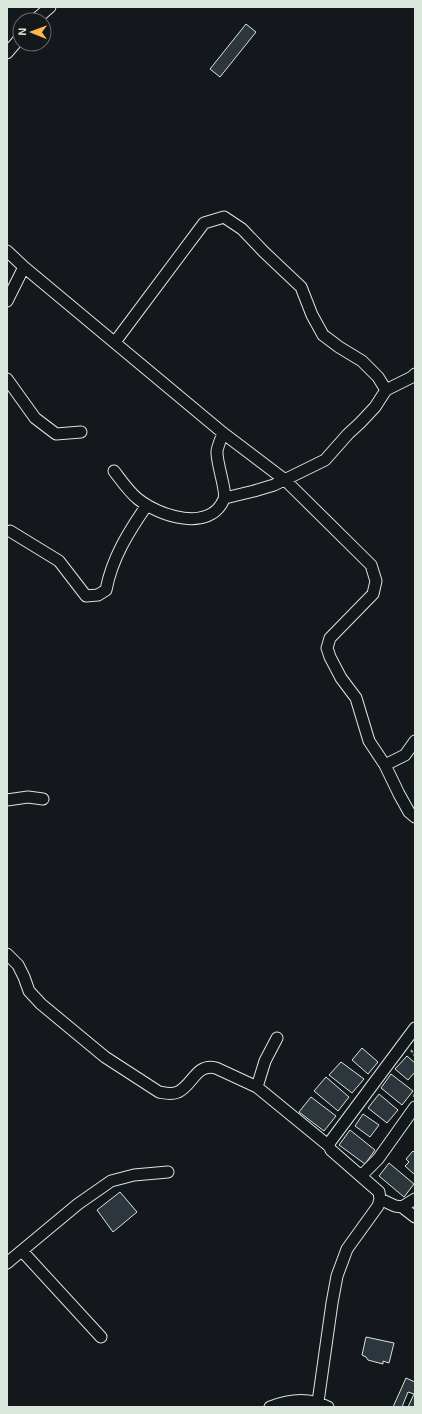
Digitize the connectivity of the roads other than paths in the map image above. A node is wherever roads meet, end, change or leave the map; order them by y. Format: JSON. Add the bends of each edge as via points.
{"nodes":[{"id":1,"x":7,"y":251,"type":"edge"},
{"id":2,"x":24,"y":267,"type":"junction"},
{"id":3,"x":7,"y":302,"type":"edge"},
{"id":4,"x":115,"y":342,"type":"junction"},
{"id":5,"x":415,"y":374,"type":"edge"},
{"id":6,"x":7,"y":378,"type":"edge"},
{"id":7,"x":386,"y":390,"type":"junction"},
{"id":8,"x":81,"y":432,"type":"dead end"},
{"id":9,"x":223,"y":433,"type":"junction"},
{"id":10,"x":114,"y":471,"type":"dead end"},
{"id":11,"x":285,"y":480,"type":"junction"},
{"id":12,"x":225,"y":498,"type":"junction"},
{"id":13,"x":146,"y":505,"type":"junction"},
{"id":14,"x":10,"y":531,"type":"dead end"},
{"id":15,"x":415,"y":741,"type":"edge"},
{"id":16,"x":385,"y":765,"type":"junction"},
{"id":17,"x":43,"y":799,"type":"dead end"},
{"id":18,"x":7,"y":800,"type":"edge"},
{"id":19,"x":415,"y":818,"type":"edge"},
{"id":20,"x":7,"y":954,"type":"edge"},
{"id":21,"x":415,"y":1028,"type":"edge"},
{"id":22,"x":277,"y":1038,"type":"dead end"},
{"id":23,"x":257,"y":1088,"type":"junction"},
{"id":24,"x":415,"y":1107,"type":"edge"},
{"id":25,"x":329,"y":1146,"type":"junction"},
{"id":26,"x":168,"y":1172,"type":"dead end"},
{"id":27,"x":361,"y":1176,"type":"junction"},
{"id":28,"x":380,"y":1199,"type":"junction"},
{"id":29,"x":415,"y":1199,"type":"edge"},
{"id":30,"x":402,"y":1207,"type":"junction"},
{"id":31,"x":415,"y":1217,"type":"edge"},
{"id":32,"x":22,"y":1251,"type":"junction"},
{"id":33,"x":7,"y":1263,"type":"edge"},
{"id":34,"x":101,"y":1337,"type":"dead end"},
{"id":35,"x":318,"y":1402,"type":"junction"},
{"id":36,"x":270,"y":1407,"type":"edge"},
{"id":37,"x":328,"y":1407,"type":"edge"}],
"edges":[{"from":1,"to":2,"type":"street"},
{"from":2,"to":3,"type":"street"},
{"from":2,"to":4,"type":"street"},
{"from":4,"to":7,"type":"street","via":[[204,223],[224,217],[242,229],[301,288],[323,335],[362,361],[378,377]]},
{"from":4,"to":9,"type":"street"},
{"from":5,"to":7,"type":"street"},
{"from":6,"to":8,"type":"street","via":[[35,418],[56,434]]},
{"from":7,"to":11,"type":"street","via":[[375,407],[325,460]]},
{"from":9,"to":11,"type":"street"},
{"from":9,"to":12,"type":"street","via":[[217,451]]},
{"from":10,"to":13,"type":"street","via":[[137,499]]},
{"from":11,"to":12,"type":"street"},
{"from":11,"to":16,"type":"street","via":[[370,566],[376,581],[373,594],[330,638],[327,648],[341,678],[356,698],[369,741]]},
{"from":12,"to":13,"type":"street","via":[[219,508],[207,516],[195,519],[179,517]]},
{"from":13,"to":14,"type":"street","via":[[122,542],[106,590],[98,595],[86,596],[58,561]]},
{"from":15,"to":16,"type":"street","via":[[405,755]]},
{"from":16,"to":19,"type":"street","via":[[398,794]]},
{"from":17,"to":18,"type":"street","via":[[28,797]]},
{"from":20,"to":23,"type":"street","via":[[18,965],[29,991],[41,1004],[105,1057],[159,1092],[178,1092],[209,1066]]},
{"from":21,"to":25,"type":"street"},
{"from":22,"to":23,"type":"street","via":[[265,1061]]},
{"from":23,"to":25,"type":"street"},
{"from":24,"to":27,"type":"street","via":[[378,1159]]},
{"from":25,"to":27,"type":"street"},
{"from":26,"to":32,"type":"street","via":[[134,1175],[111,1181],[78,1204]]},
{"from":27,"to":28,"type":"street","via":[[379,1192]]},
{"from":28,"to":30,"type":"street"},
{"from":28,"to":35,"type":"street","via":[[378,1206],[347,1249],[337,1276]]},
{"from":29,"to":30,"type":"street"},
{"from":30,"to":31,"type":"street"},
{"from":32,"to":33,"type":"street"},
{"from":32,"to":34,"type":"street"},
{"from":35,"to":36,"type":"street","via":[[298,1400]]},
{"from":35,"to":37,"type":"street"}]}
